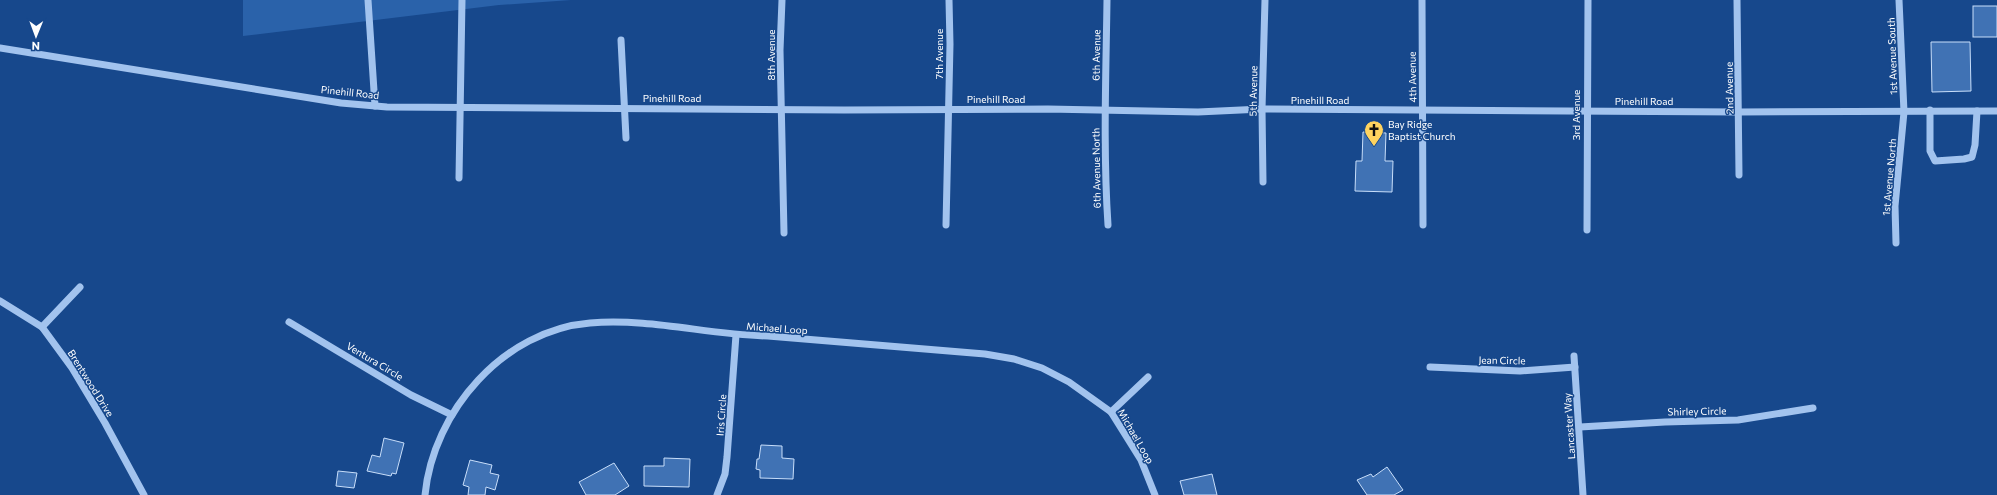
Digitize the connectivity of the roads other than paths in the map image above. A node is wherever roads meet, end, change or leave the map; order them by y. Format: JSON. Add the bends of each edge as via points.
{"nodes":[{"id":1,"x":368,"y":0,"type":"edge"},
{"id":2,"x":462,"y":0,"type":"edge"},
{"id":3,"x":782,"y":0,"type":"edge"},
{"id":4,"x":949,"y":0,"type":"edge"},
{"id":5,"x":1108,"y":0,"type":"edge"},
{"id":6,"x":1265,"y":0,"type":"edge"},
{"id":7,"x":1422,"y":0,"type":"edge"},
{"id":8,"x":1588,"y":0,"type":"edge"},
{"id":9,"x":1737,"y":0,"type":"edge"},
{"id":10,"x":1899,"y":0,"type":"edge"},
{"id":11,"x":621,"y":40,"type":"dead end"},
{"id":12,"x":0,"y":48,"type":"edge"},
{"id":13,"x":375,"y":106,"type":"junction"},
{"id":14,"x":459,"y":108,"type":"junction"},
{"id":15,"x":949,"y":108,"type":"junction"},
{"id":16,"x":625,"y":109,"type":"junction"},
{"id":17,"x":782,"y":109,"type":"junction"},
{"id":18,"x":1262,"y":109,"type":"junction"},
{"id":19,"x":1105,"y":110,"type":"junction"},
{"id":20,"x":1422,"y":110,"type":"junction"},
{"id":21,"x":1930,"y":110,"type":"junction"},
{"id":22,"x":1586,"y":111,"type":"junction"},
{"id":23,"x":1977,"y":111,"type":"junction"},
{"id":24,"x":1997,"y":111,"type":"edge"},
{"id":25,"x":1739,"y":112,"type":"junction"},
{"id":26,"x":1904,"y":112,"type":"junction"},
{"id":27,"x":626,"y":138,"type":"dead end"},
{"id":28,"x":1739,"y":175,"type":"dead end"},
{"id":29,"x":459,"y":178,"type":"dead end"},
{"id":30,"x":1263,"y":182,"type":"dead end"},
{"id":31,"x":1108,"y":225,"type":"dead end"},
{"id":32,"x":1423,"y":225,"type":"dead end"},
{"id":33,"x":946,"y":226,"type":"dead end"},
{"id":34,"x":1587,"y":230,"type":"dead end"},
{"id":35,"x":784,"y":233,"type":"dead end"},
{"id":36,"x":1896,"y":243,"type":"dead end"},
{"id":37,"x":80,"y":287,"type":"dead end"},
{"id":38,"x":0,"y":301,"type":"edge"},
{"id":39,"x":288,"y":322,"type":"dead end"},
{"id":40,"x":42,"y":327,"type":"junction"},
{"id":41,"x":736,"y":335,"type":"junction"},
{"id":42,"x":1574,"y":356,"type":"dead end"},
{"id":43,"x":1430,"y":367,"type":"dead end"},
{"id":44,"x":1575,"y":367,"type":"junction"},
{"id":45,"x":1148,"y":377,"type":"dead end"},
{"id":46,"x":1813,"y":408,"type":"dead end"},
{"id":47,"x":1112,"y":412,"type":"junction"},
{"id":48,"x":452,"y":415,"type":"junction"},
{"id":49,"x":1580,"y":427,"type":"junction"},
{"id":50,"x":144,"y":495,"type":"edge"},
{"id":51,"x":425,"y":495,"type":"edge"},
{"id":52,"x":717,"y":495,"type":"edge"},
{"id":53,"x":1155,"y":495,"type":"edge"},
{"id":54,"x":1583,"y":495,"type":"edge"}],
"edges":[{"from":1,"to":13,"type":"street"},
{"from":2,"to":14,"type":"street"},
{"from":3,"to":17,"type":"street","name":"8th Avenue"},
{"from":4,"to":15,"type":"street","name":"7th Avenue"},
{"from":5,"to":19,"type":"street","name":"6th Avenue"},
{"from":6,"to":18,"type":"street","name":"5th Avenue"},
{"from":7,"to":20,"type":"street","name":"4th Avenue"},
{"from":8,"to":22,"type":"street","name":"3rd Avenue"},
{"from":9,"to":25,"type":"street","name":"2nd Avenue"},
{"from":10,"to":26,"type":"street","name":"1st Avenue South"},
{"from":11,"to":16,"type":"street"},
{"from":12,"to":13,"type":"street","name":"Pinehill Road","via":[[341,103]]},
{"from":13,"to":14,"type":"street","name":"Pinehill Road"},
{"from":14,"to":16,"type":"street","name":"Pinehill Road"},
{"from":14,"to":29,"type":"street"},
{"from":15,"to":17,"type":"street","name":"Pinehill Road"},
{"from":15,"to":19,"type":"street","name":"Pinehill Road"},
{"from":15,"to":33,"type":"street","name":"7th Avenue"},
{"from":16,"to":17,"type":"street","name":"Pinehill Road"},
{"from":16,"to":27,"type":"street"},
{"from":17,"to":35,"type":"street","name":"8th Avenue"},
{"from":18,"to":19,"type":"street","name":"Pinehill Road","via":[[1198,112]]},
{"from":18,"to":20,"type":"street","name":"Pinehill Road"},
{"from":18,"to":30,"type":"street","name":"5th Avenue"},
{"from":19,"to":31,"type":"street","name":"6th Avenue North"},
{"from":20,"to":22,"type":"street","name":"Pinehill Road"},
{"from":20,"to":32,"type":"street","name":"4th Avenue"},
{"from":21,"to":23,"type":"street","name":"Pinehill Road"},
{"from":21,"to":23,"type":"street","via":[[1930,151],[1934,161],[1972,157]]},
{"from":21,"to":26,"type":"street","name":"Pinehill Road"},
{"from":22,"to":25,"type":"street","name":"Pinehill Road"},
{"from":22,"to":34,"type":"street","name":"3rd Avenue"},
{"from":23,"to":24,"type":"street","name":"Pinehill Road"},
{"from":25,"to":26,"type":"street","name":"Pinehill Road"},
{"from":25,"to":28,"type":"street","name":"2nd Avenue"},
{"from":26,"to":36,"type":"street","name":"1st Avenue North","via":[[1896,206]]},
{"from":37,"to":40,"type":"street"},
{"from":38,"to":40,"type":"street","name":"Brentwood Drive"},
{"from":39,"to":48,"type":"street","name":"Ventura Circle"},
{"from":40,"to":50,"type":"street","name":"Brentwood Drive","via":[[72,368]]},
{"from":41,"to":47,"type":"street","name":"Michael Loop","via":[[985,354],[1014,359],[1042,368],[1069,382]]},
{"from":41,"to":48,"type":"street","name":"Michael Loop","via":[[690,327],[633,322],[590,323],[561,329],[520,346],[496,364],[472,385]]},
{"from":41,"to":52,"type":"street","name":"Iris Circle","via":[[725,474]]},
{"from":42,"to":44,"type":"street","name":"Lancaster Way"},
{"from":43,"to":44,"type":"street","name":"Jean Circle","via":[[1520,370]]},
{"from":44,"to":49,"type":"street","name":"Lancaster Way"},
{"from":45,"to":47,"type":"street"},
{"from":46,"to":49,"type":"street","name":"Shirley Circle","via":[[1738,420]]},
{"from":47,"to":53,"type":"street","name":"Michael Loop","via":[[1141,460]]},
{"from":48,"to":51,"type":"street","name":"Michael Loop","via":[[439,441]]},
{"from":49,"to":54,"type":"street","name":"Lancaster Way"}]}
